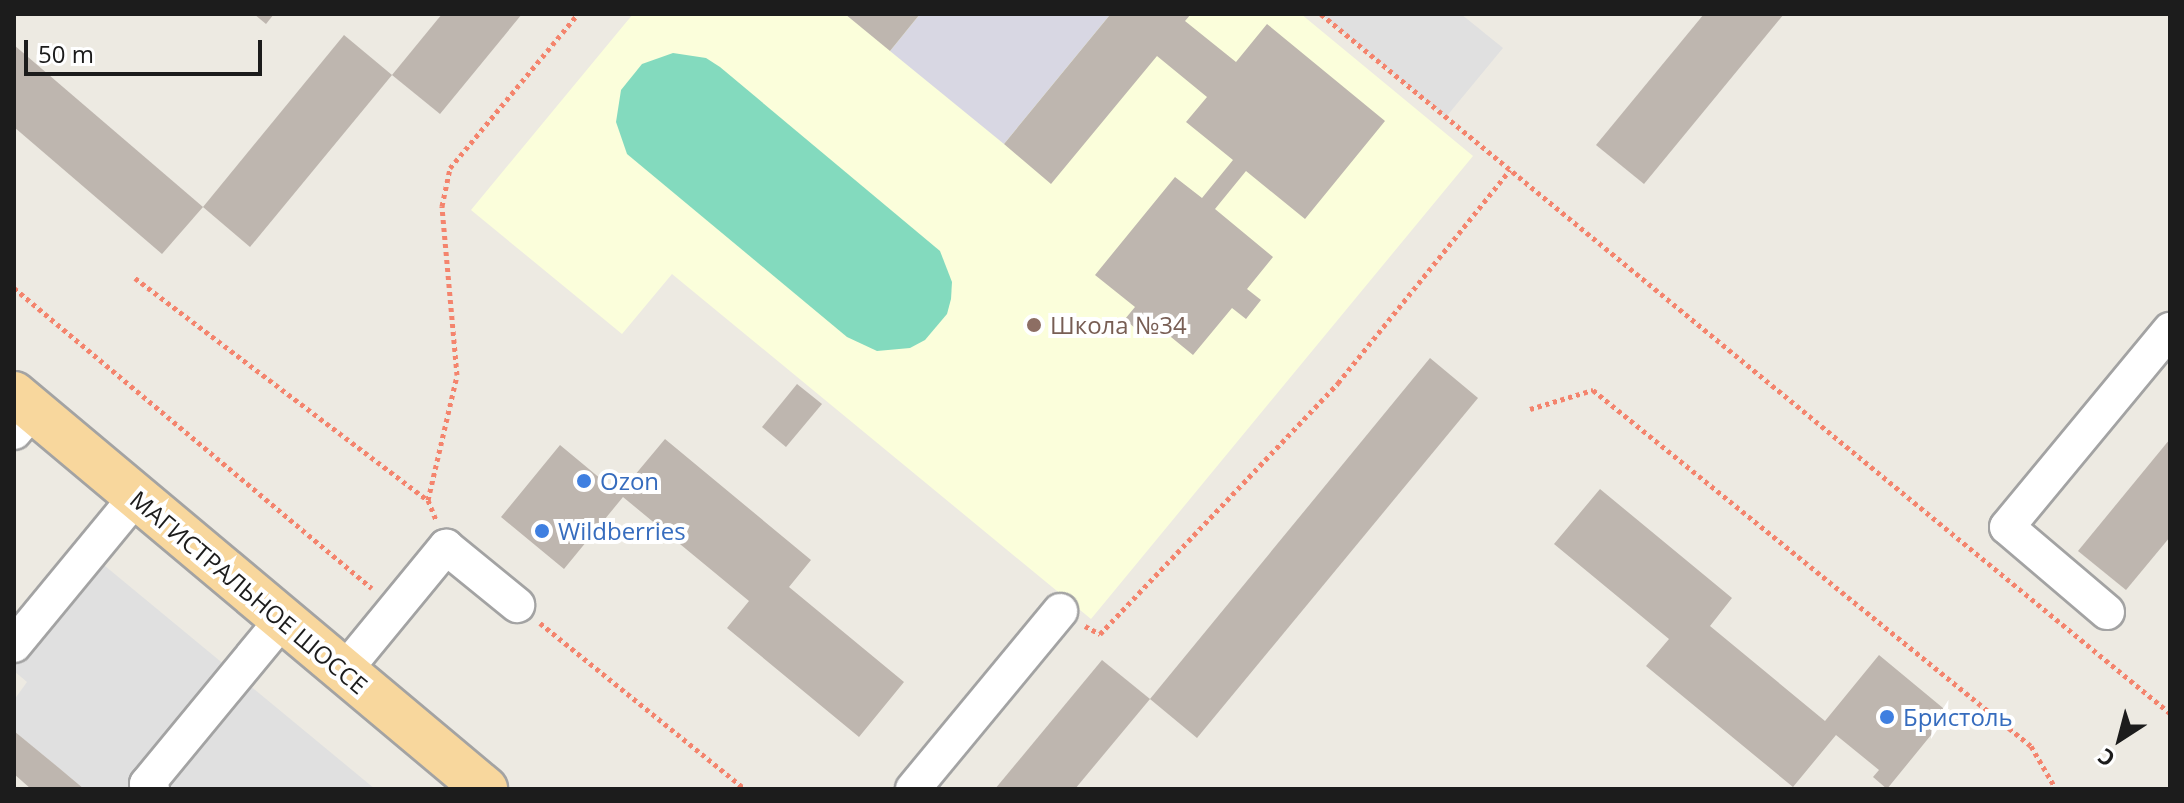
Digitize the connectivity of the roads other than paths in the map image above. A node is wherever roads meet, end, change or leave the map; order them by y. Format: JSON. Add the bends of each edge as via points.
{"nodes":[{"id":1,"x":2170,"y":330,"type":"edge"},
{"id":2,"x":20,"y":412,"type":"edge"},
{"id":3,"x":136,"y":497,"type":"junction"},
{"id":4,"x":517,"y":605,"type":"road end"},
{"id":5,"x":1060,"y":611,"type":"road end"},
{"id":6,"x":2107,"y":612,"type":"dead end"},
{"id":7,"x":283,"y":619,"type":"junction"},
{"id":8,"x":14,"y":645,"type":"edge"},
{"id":9,"x":344,"y":671,"type":"junction"},
{"id":10,"x":152,"y":789,"type":"edge"},
{"id":11,"x":485,"y":789,"type":"edge"},
{"id":12,"x":913,"y":789,"type":"edge"}],
"edges":[{"from":1,"to":6,"type":"lane","via":[[2007,527]]},
{"from":2,"to":3,"type":"main road","name":"МАГИСТРАЛЬНОЕ ШОССЕ"},
{"from":3,"to":7,"type":"main road","name":"МАГИСТРАЛЬНОЕ ШОССЕ"},
{"from":3,"to":8,"type":"lane"},
{"from":4,"to":9,"type":"lane","via":[[446,547]]},
{"from":5,"to":12,"type":"lane"},
{"from":7,"to":9,"type":"main road","name":"МАГИСТРАЛЬНОЕ ШОССЕ"},
{"from":7,"to":10,"type":"lane","via":[[147,784]]},
{"from":9,"to":11,"type":"main road","name":"МАГИСТРАЛЬНОЕ ШОССЕ"}]}
